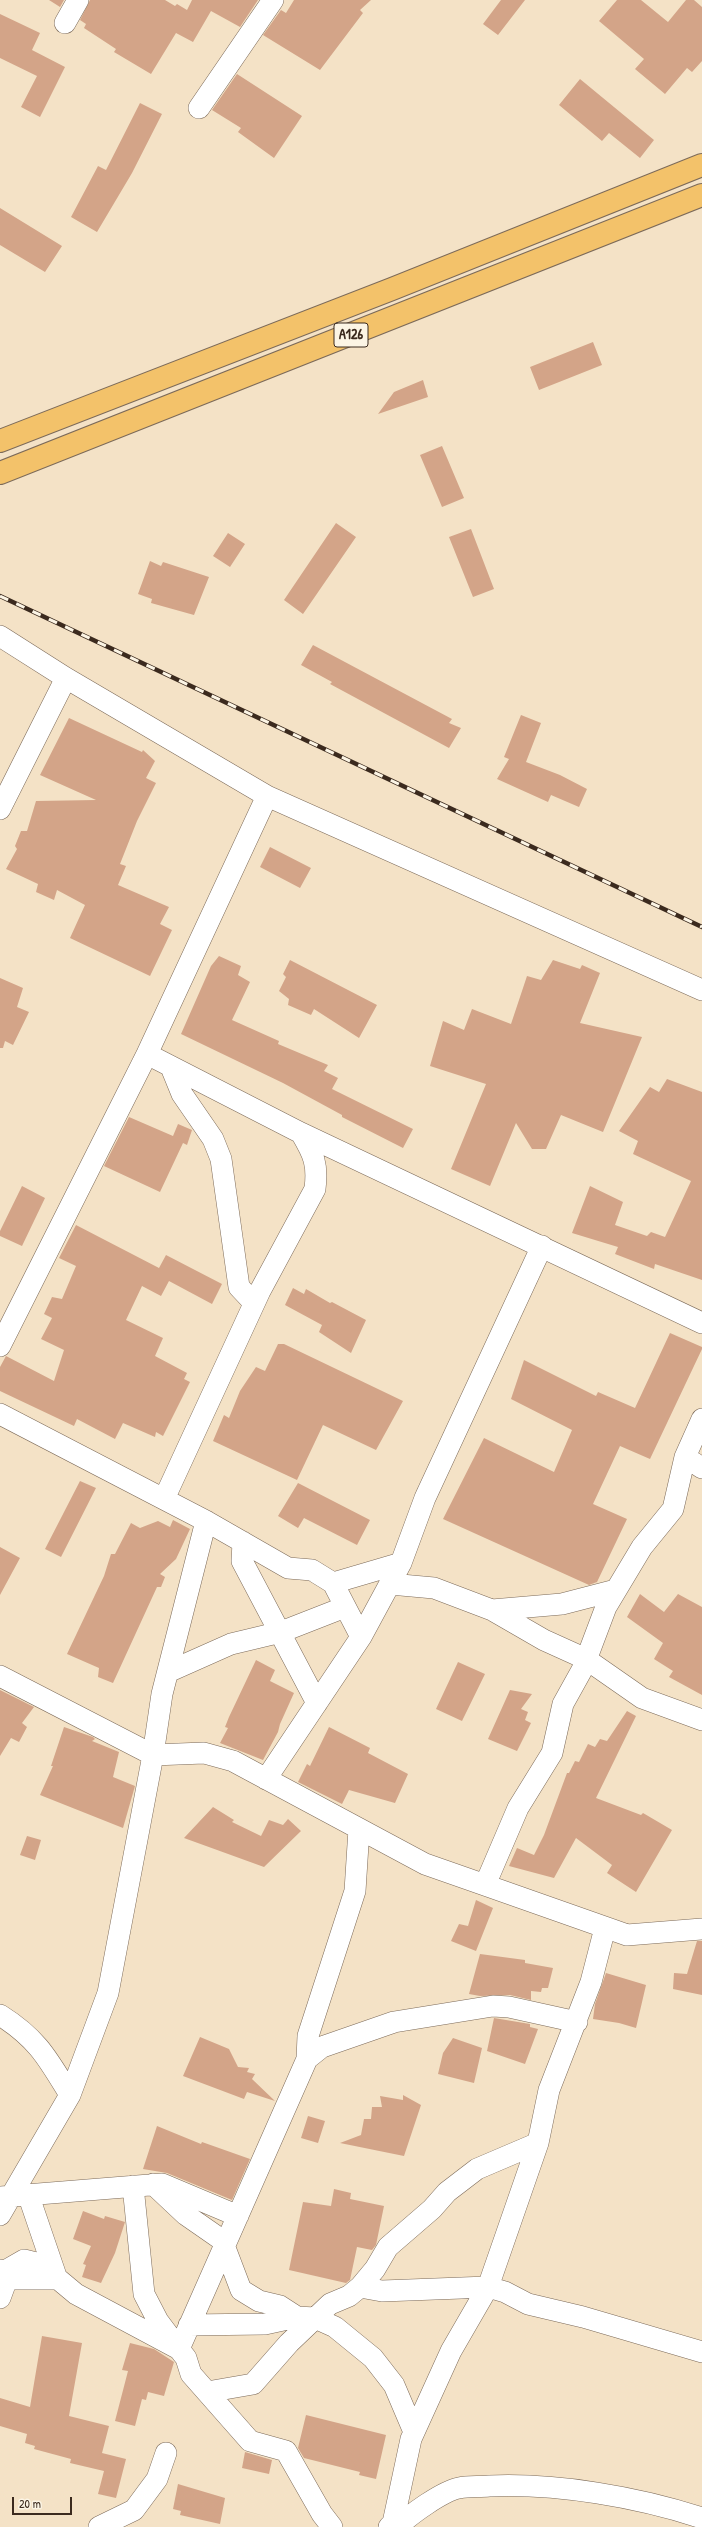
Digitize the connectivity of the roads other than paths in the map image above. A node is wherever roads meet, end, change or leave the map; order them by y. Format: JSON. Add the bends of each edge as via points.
{"nodes":[{"id":1,"x":78,"y":0,"type":"edge"},
{"id":2,"x":273,"y":0,"type":"edge"},
{"id":3,"x":65,"y":23,"type":"dead end"},
{"id":4,"x":199,"y":108,"type":"dead end"},
{"id":5,"x":702,"y":165,"type":"edge"},
{"id":6,"x":702,"y":195,"type":"edge"},
{"id":7,"x":0,"y":441,"type":"edge"},
{"id":8,"x":0,"y":473,"type":"edge"},
{"id":9,"x":0,"y":636,"type":"edge"},
{"id":10,"x":66,"y":678,"type":"junction"},
{"id":11,"x":267,"y":796,"type":"junction"},
{"id":12,"x":0,"y":809,"type":"edge"},
{"id":13,"x":702,"y":990,"type":"edge"},
{"id":14,"x":147,"y":1054,"type":"junction"},
{"id":15,"x":171,"y":1067,"type":"junction"},
{"id":16,"x":301,"y":1133,"type":"junction"},
{"id":17,"x":542,"y":1246,"type":"junction"},
{"id":18,"x":246,"y":1304,"type":"junction"},
{"id":19,"x":702,"y":1324,"type":"edge"},
{"id":20,"x":0,"y":1346,"type":"edge"},
{"id":21,"x":0,"y":1414,"type":"edge"},
{"id":22,"x":702,"y":1419,"type":"edge"},
{"id":23,"x":694,"y":1462,"type":"edge"},
{"id":24,"x":164,"y":1499,"type":"junction"},
{"id":25,"x":206,"y":1520,"type":"junction"},
{"id":26,"x":243,"y":1542,"type":"junction"},
{"id":27,"x":401,"y":1563,"type":"junction"},
{"id":28,"x":333,"y":1583,"type":"junction"},
{"id":29,"x":390,"y":1584,"type":"junction"},
{"id":30,"x":616,"y":1590,"type":"junction"},
{"id":31,"x":345,"y":1607,"type":"junction"},
{"id":32,"x":492,"y":1610,"type":"junction"},
{"id":33,"x":281,"y":1632,"type":"junction"},
{"id":34,"x":361,"y":1637,"type":"junction"},
{"id":35,"x":586,"y":1658,"type":"junction"},
{"id":36,"x":168,"y":1672,"type":"junction"},
{"id":37,"x":0,"y":1676,"type":"edge"},
{"id":38,"x":317,"y":1703,"type":"junction"},
{"id":39,"x":702,"y":1720,"type":"edge"},
{"id":40,"x":153,"y":1755,"type":"junction"},
{"id":41,"x":266,"y":1779,"type":"junction"},
{"id":42,"x":359,"y":1829,"type":"junction"},
{"id":43,"x":485,"y":1885,"type":"junction"},
{"id":44,"x":605,"y":1928,"type":"junction"},
{"id":45,"x":702,"y":1929,"type":"edge"},
{"id":46,"x":0,"y":2016,"type":"edge"},
{"id":47,"x":577,"y":2022,"type":"junction"},
{"id":48,"x":307,"y":2059,"type":"junction"},
{"id":49,"x":70,"y":2095,"type":"junction"},
{"id":50,"x":538,"y":2142,"type":"junction"},
{"id":51,"x":143,"y":2185,"type":"junction"},
{"id":52,"x":13,"y":2195,"type":"edge"},
{"id":53,"x":0,"y":2215,"type":"edge"},
{"id":54,"x":238,"y":2216,"type":"junction"},
{"id":55,"x":224,"y":2246,"type":"junction"},
{"id":56,"x":4,"y":2273,"type":"edge"},
{"id":57,"x":57,"y":2278,"type":"junction"},
{"id":58,"x":360,"y":2287,"type":"junction"},
{"id":59,"x":488,"y":2287,"type":"junction"},
{"id":60,"x":0,"y":2298,"type":"edge"},
{"id":61,"x":306,"y":2318,"type":"junction"},
{"id":62,"x":189,"y":2325,"type":"junction"},
{"id":63,"x":178,"y":2349,"type":"junction"},
{"id":64,"x":702,"y":2352,"type":"edge"},
{"id":65,"x":207,"y":2392,"type":"junction"},
{"id":66,"x":414,"y":2432,"type":"junction"},
{"id":67,"x":166,"y":2453,"type":"dead end"},
{"id":68,"x":702,"y":2518,"type":"edge"},
{"id":69,"x":99,"y":2527,"type":"edge"},
{"id":70,"x":332,"y":2527,"type":"edge"},
{"id":71,"x":389,"y":2527,"type":"edge"},
{"id":72,"x":398,"y":2527,"type":"edge"}],
"edges":[{"from":1,"to":3,"type":"street"},
{"from":2,"to":4,"type":"street"},
{"from":5,"to":7,"type":"highway","number":"A126"},
{"from":6,"to":8,"type":"highway","number":"A126"},
{"from":9,"to":10,"type":"street"},
{"from":10,"to":11,"type":"street"},
{"from":10,"to":12,"type":"street"},
{"from":11,"to":13,"type":"street"},
{"from":11,"to":14,"type":"street"},
{"from":14,"to":15,"type":"street"},
{"from":14,"to":20,"type":"street"},
{"from":15,"to":16,"type":"street"},
{"from":15,"to":18,"type":"street","via":[[182,1094],[213,1139],[221,1159],[239,1287]]},
{"from":16,"to":17,"type":"street"},
{"from":16,"to":18,"type":"street","via":[[314,1154],[317,1172],[315,1190]]},
{"from":17,"to":19,"type":"street"},
{"from":17,"to":27,"type":"street","via":[[425,1498]]},
{"from":18,"to":24,"type":"street"},
{"from":21,"to":24,"type":"street"},
{"from":22,"to":23,"type":"street"},
{"from":23,"to":30,"type":"street","via":[[673,1509],[642,1547]]},
{"from":24,"to":25,"type":"street"},
{"from":25,"to":26,"type":"street"},
{"from":25,"to":36,"type":"street"},
{"from":26,"to":28,"type":"street","via":[[288,1568],[312,1570]]},
{"from":26,"to":33,"type":"street","via":[[242,1562]]},
{"from":27,"to":28,"type":"street"},
{"from":27,"to":29,"type":"street"},
{"from":28,"to":31,"type":"street"},
{"from":29,"to":32,"type":"street","via":[[434,1588]]},
{"from":29,"to":34,"type":"street"},
{"from":30,"to":32,"type":"street","via":[[562,1604]]},
{"from":30,"to":35,"type":"street","via":[[606,1607]]},
{"from":31,"to":33,"type":"street"},
{"from":31,"to":34,"type":"street"},
{"from":32,"to":35,"type":"street","via":[[544,1640]]},
{"from":33,"to":36,"type":"street","via":[[231,1644]]},
{"from":33,"to":38,"type":"street"},
{"from":34,"to":38,"type":"street"},
{"from":35,"to":39,"type":"street","via":[[642,1698]]},
{"from":35,"to":43,"type":"street","via":[[563,1704],[552,1753],[518,1808]]},
{"from":36,"to":40,"type":"street"},
{"from":37,"to":40,"type":"street"},
{"from":38,"to":41,"type":"street"},
{"from":40,"to":41,"type":"street","via":[[204,1753],[233,1761]]},
{"from":40,"to":49,"type":"street","via":[[108,1993]]},
{"from":41,"to":42,"type":"street"},
{"from":42,"to":43,"type":"street","via":[[425,1864]]},
{"from":42,"to":48,"type":"street","via":[[355,1891],[308,2036]]},
{"from":43,"to":44,"type":"street"},
{"from":44,"to":45,"type":"street","via":[[627,1935]]},
{"from":44,"to":47,"type":"street"},
{"from":46,"to":49,"type":"street","via":[[30,2036]]},
{"from":47,"to":48,"type":"street","via":[[509,2007],[493,2006],[394,2022],[322,2047]]},
{"from":47,"to":50,"type":"street","via":[[549,2090]]},
{"from":48,"to":54,"type":"street"},
{"from":49,"to":52,"type":"street"},
{"from":50,"to":58,"type":"street","via":[[478,2169],[447,2192],[388,2247]]},
{"from":50,"to":59,"type":"street"},
{"from":51,"to":52,"type":"street"},
{"from":51,"to":54,"type":"street","via":[[162,2184]]},
{"from":51,"to":55,"type":"street","via":[[222,2240]]},
{"from":51,"to":63,"type":"street","via":[[144,2294],[158,2321]]},
{"from":52,"to":53,"type":"street"},
{"from":52,"to":57,"type":"street"},
{"from":54,"to":55,"type":"street"},
{"from":55,"to":61,"type":"street","via":[[241,2290],[260,2301],[280,2306]]},
{"from":55,"to":62,"type":"street"},
{"from":56,"to":57,"type":"street"},
{"from":56,"to":60,"type":"street"},
{"from":57,"to":63,"type":"street","via":[[76,2294]]},
{"from":58,"to":59,"type":"street","via":[[382,2291]]},
{"from":58,"to":61,"type":"street","via":[[349,2296]]},
{"from":59,"to":64,"type":"street","via":[[505,2292],[528,2304],[583,2317]]},
{"from":59,"to":66,"type":"street","via":[[451,2351]]},
{"from":61,"to":62,"type":"street","via":[[265,2324]]},
{"from":61,"to":65,"type":"street","via":[[289,2343],[253,2384]]},
{"from":61,"to":66,"type":"street","via":[[335,2327],[373,2358],[394,2385]]},
{"from":62,"to":63,"type":"street"},
{"from":63,"to":65,"type":"street","via":[[186,2358],[192,2374]]},
{"from":65,"to":70,"type":"street","via":[[250,2441],[286,2451]]},
{"from":66,"to":71,"type":"street","via":[[393,2523]]},
{"from":67,"to":69,"type":"street","via":[[156,2479],[134,2510]]},
{"from":68,"to":72,"type":"street","via":[[664,2507],[591,2494],[517,2485],[458,2488],[410,2515]]}]}
